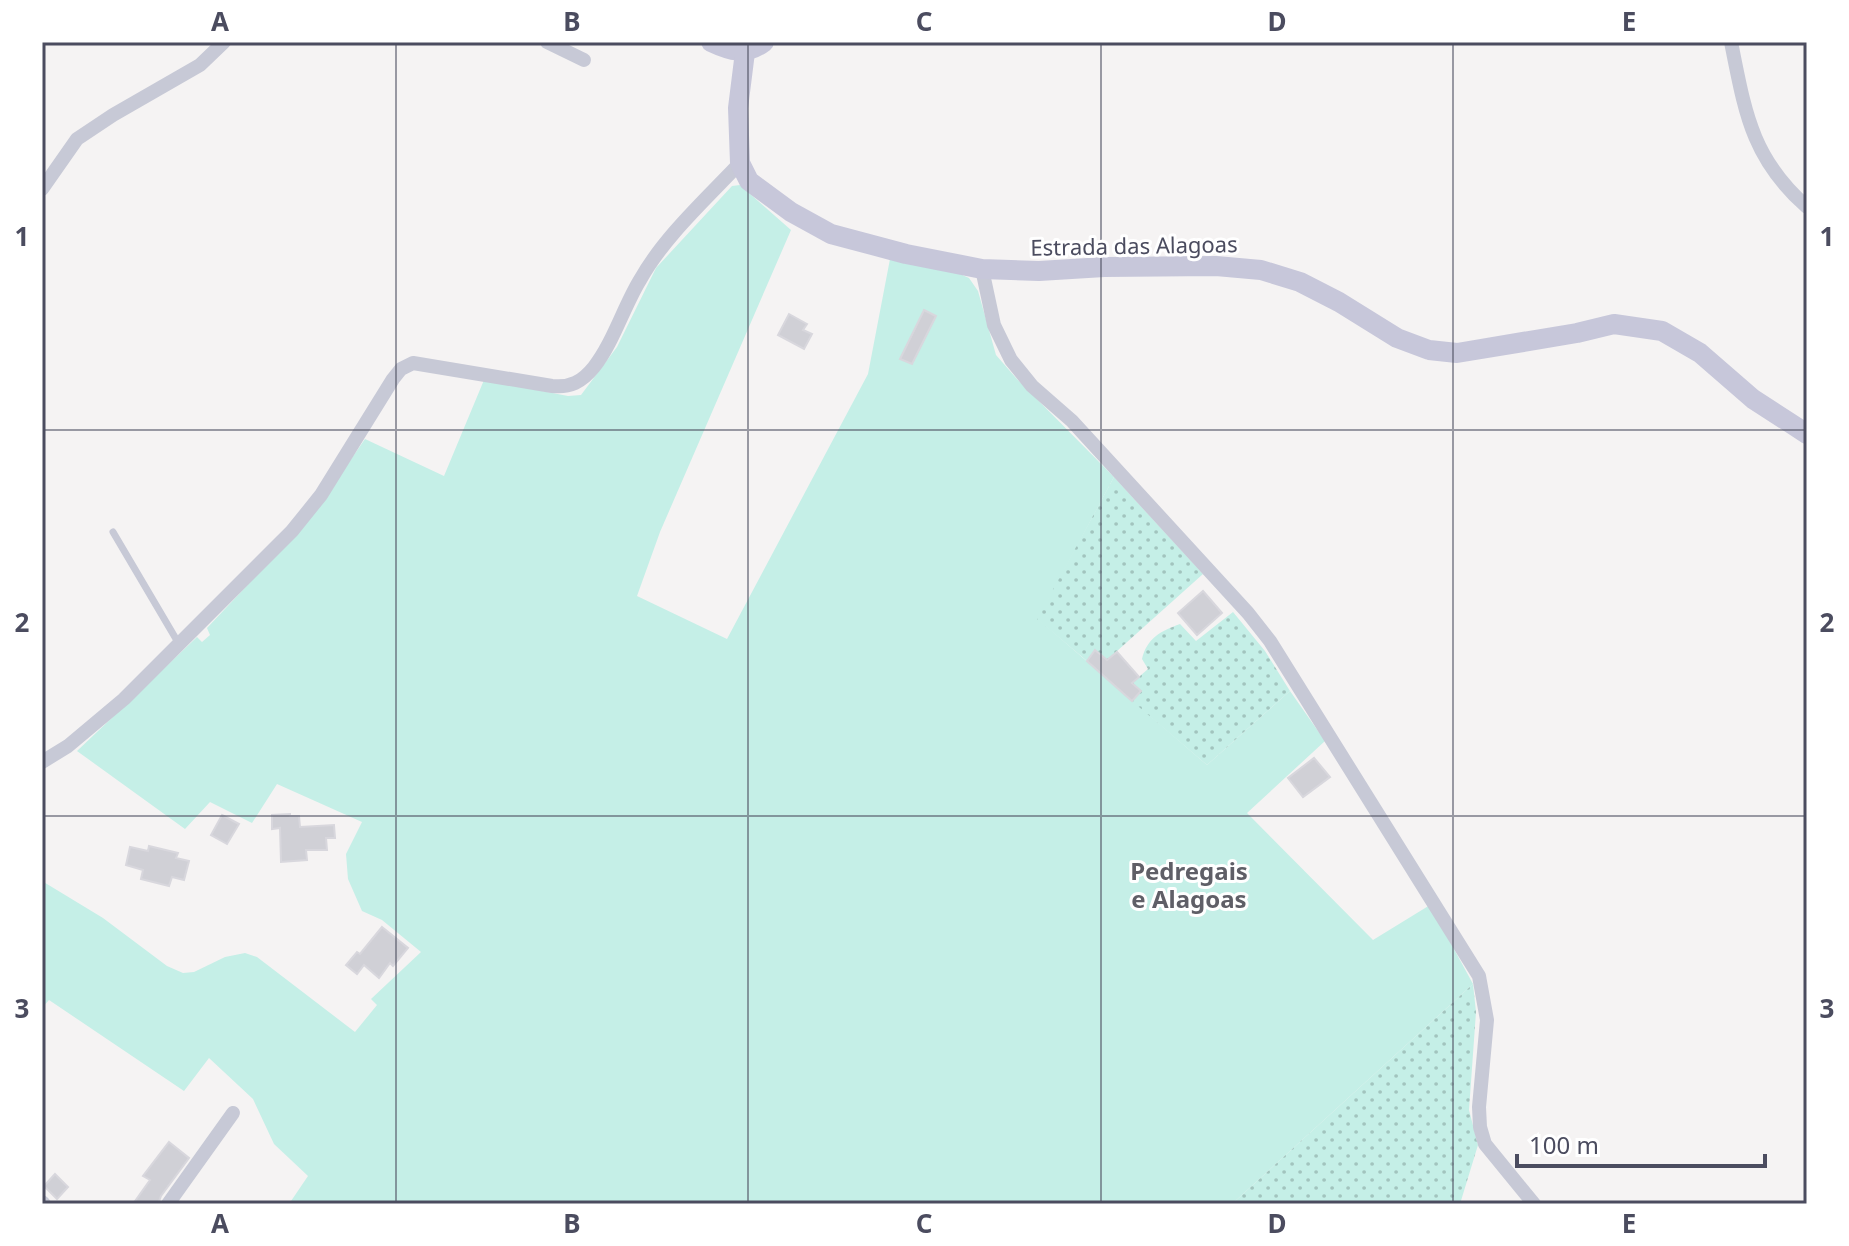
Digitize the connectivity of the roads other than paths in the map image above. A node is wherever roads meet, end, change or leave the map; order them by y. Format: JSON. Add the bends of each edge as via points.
{"nodes":[{"id":1,"x":224,"y":42,"type":"edge"},
{"id":2,"x":547,"y":42,"type":"edge"},
{"id":3,"x":711,"y":42,"type":"edge"},
{"id":4,"x":764,"y":42,"type":"edge"},
{"id":5,"x":1731,"y":42,"type":"edge"},
{"id":6,"x":745,"y":52,"type":"junction"},
{"id":7,"x":584,"y":60,"type":"dead end"},
{"id":8,"x":740,"y":163,"type":"junction"},
{"id":9,"x":42,"y":189,"type":"edge"},
{"id":10,"x":1807,"y":207,"type":"edge"},
{"id":11,"x":982,"y":269,"type":"junction"},
{"id":12,"x":1807,"y":434,"type":"edge"},
{"id":13,"x":113,"y":532,"type":"dead end"},
{"id":14,"x":179,"y":644,"type":"junction"},
{"id":15,"x":42,"y":762,"type":"edge"},
{"id":16,"x":233,"y":1113,"type":"dead end"},
{"id":17,"x":168,"y":1204,"type":"edge"},
{"id":18,"x":1534,"y":1204,"type":"edge"}],
"edges":[{"from":1,"to":9,"type":"street","via":[[200,65],[77,139]]},
{"from":2,"to":7,"type":"street"},
{"from":3,"to":6,"type":"street"},
{"from":4,"to":6,"type":"street"},
{"from":5,"to":10,"type":"street","via":[[1753,135],[1772,171]]},
{"from":6,"to":8,"type":"street","via":[[738,108]]},
{"from":8,"to":11,"type":"street","name":"Estrada das Alagoas","via":[[749,181],[831,234]]},
{"from":8,"to":14,"type":"street","via":[[640,278],[594,367],[575,384],[552,386],[413,363],[401,369],[292,531]]},
{"from":11,"to":12,"type":"street","name":"Estrada das Alagoas","via":[[1261,270],[1300,282],[1397,338],[1457,353],[1614,324],[1662,331],[1700,353],[1753,399]]},
{"from":11,"to":18,"type":"street","via":[[994,325],[1011,360],[1270,641],[1479,976],[1487,1020],[1480,1127],[1485,1144]]},
{"from":13,"to":14,"type":"lane"},
{"from":14,"to":15,"type":"street","via":[[124,699]]},
{"from":16,"to":17,"type":"street"}]}
